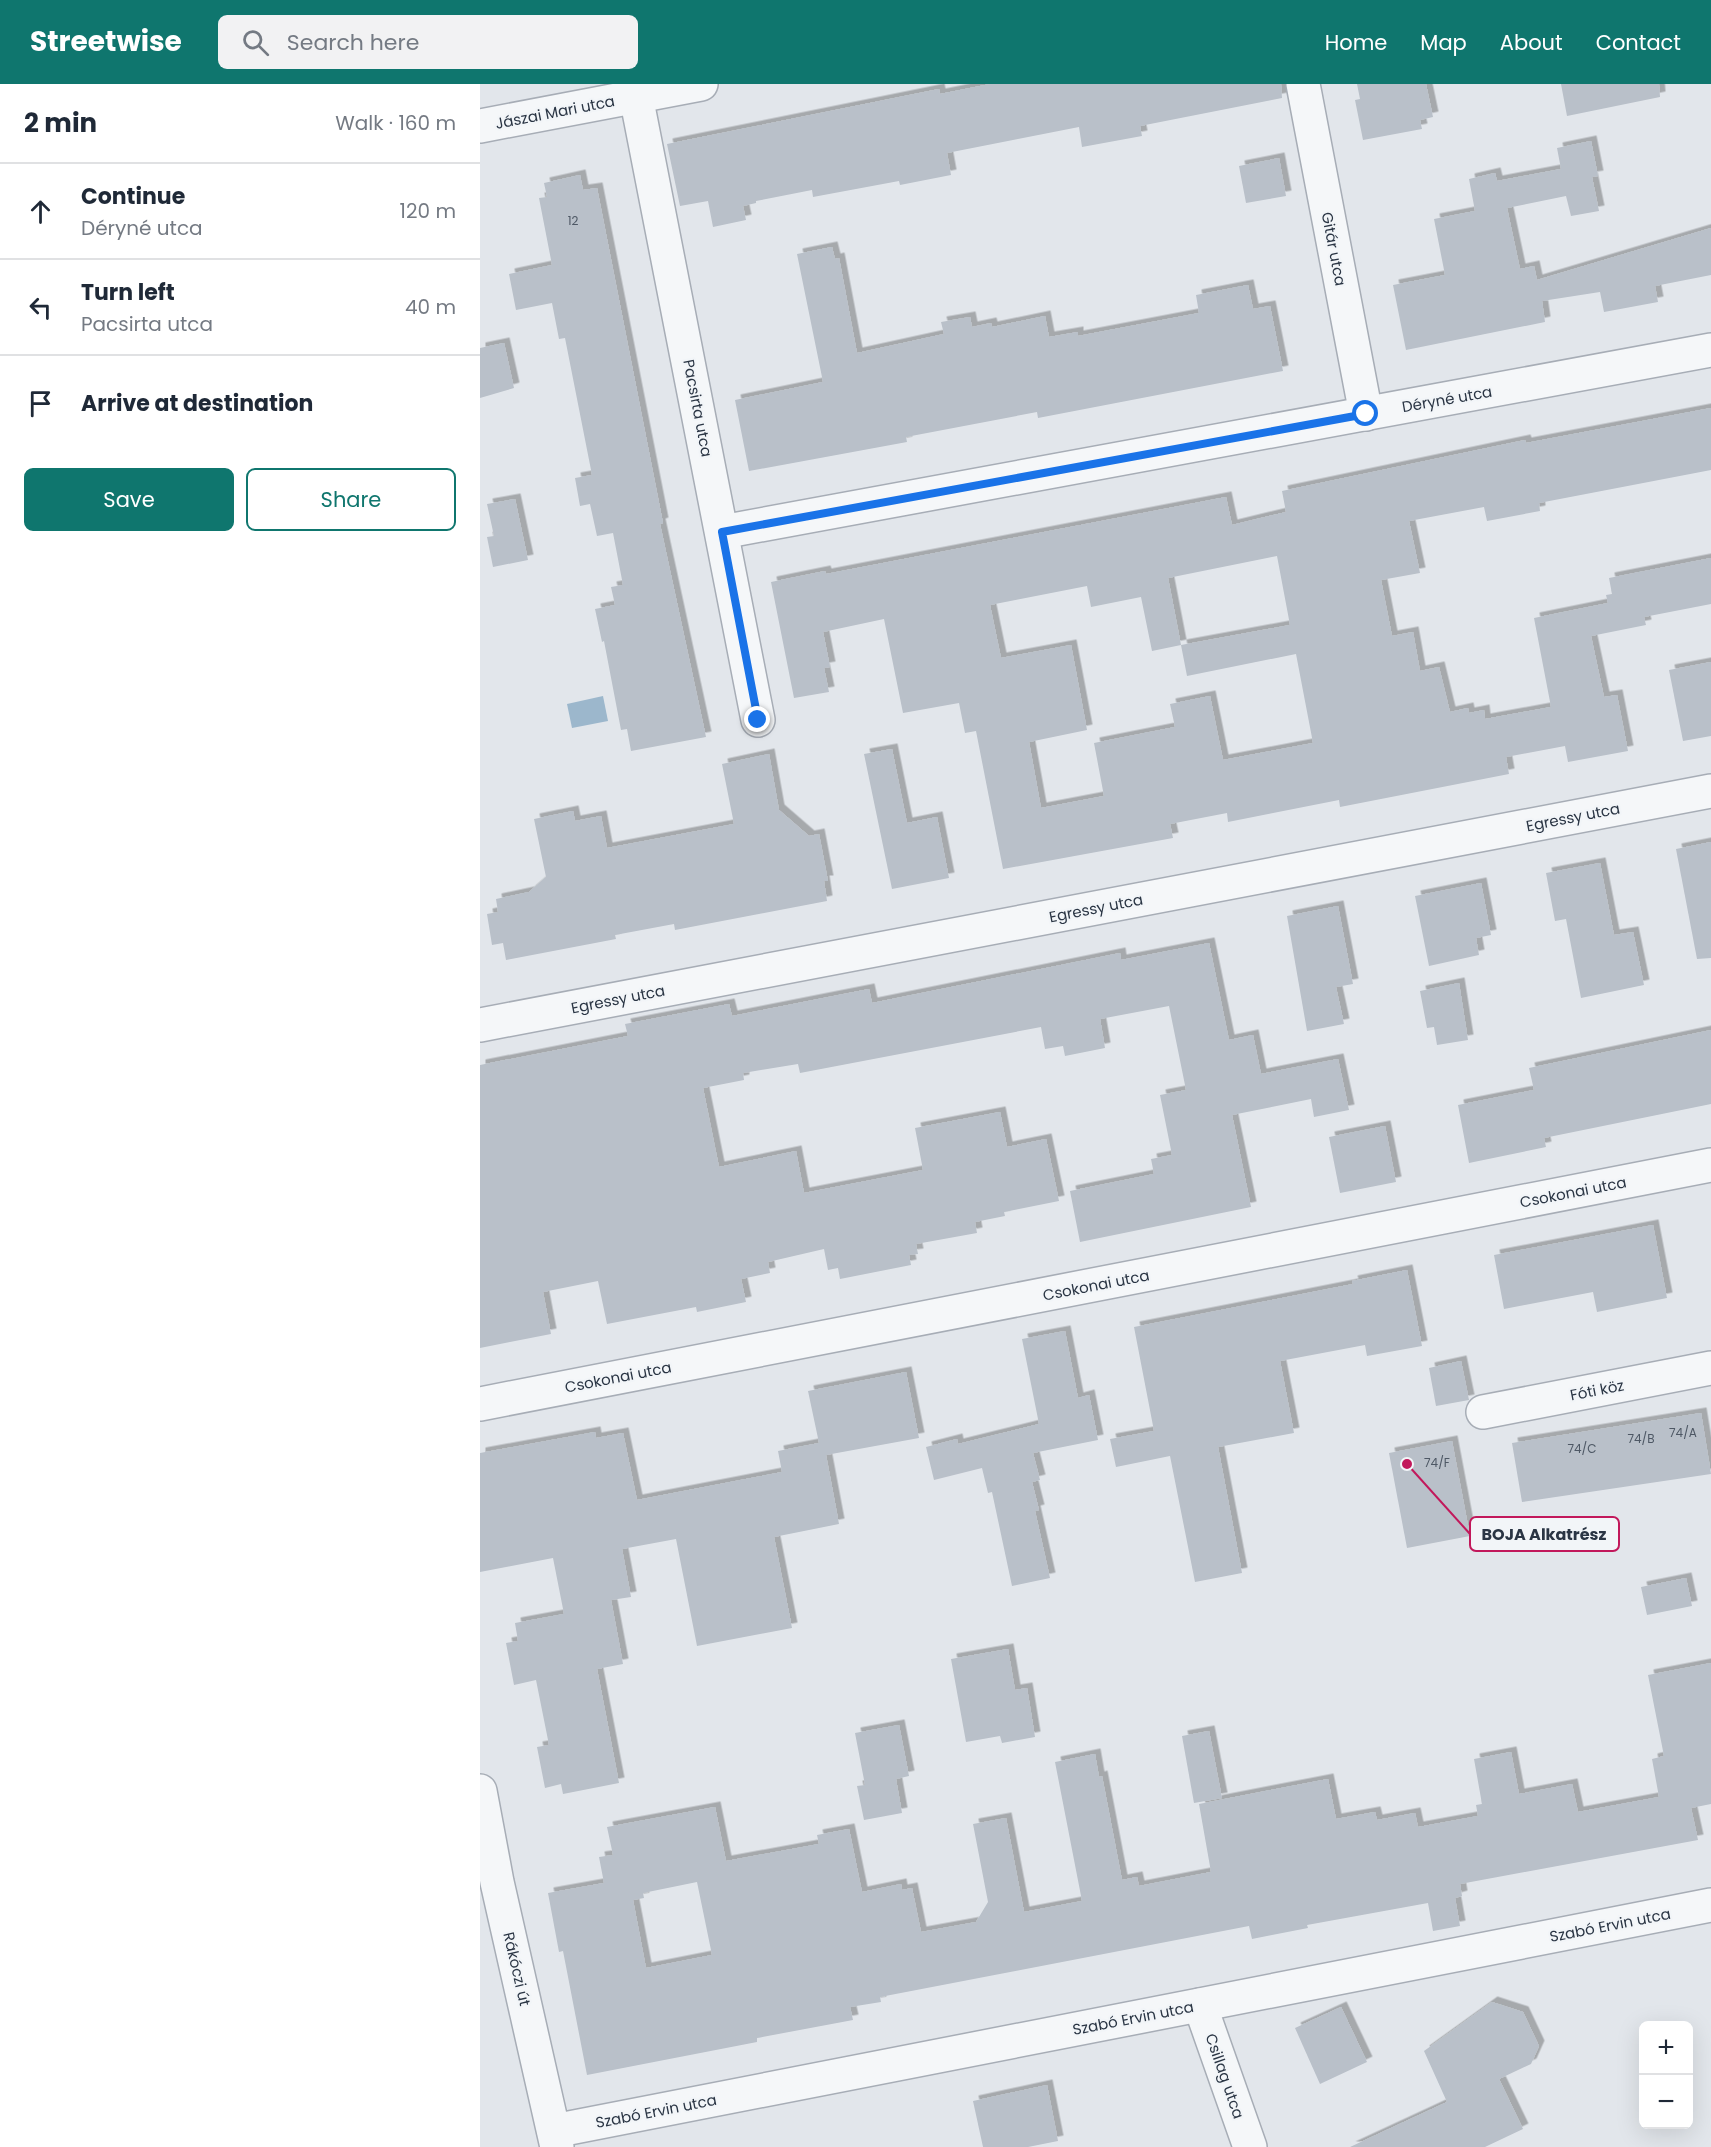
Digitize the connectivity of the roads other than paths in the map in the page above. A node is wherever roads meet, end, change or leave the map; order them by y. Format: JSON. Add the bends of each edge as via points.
{"nodes":[{"id":1,"x":701,"y":84,"type":"edge"},
{"id":2,"x":1303,"y":84,"type":"edge"},
{"id":3,"x":636,"y":96,"type":"junction"},
{"id":4,"x":480,"y":126,"type":"edge"},
{"id":5,"x":1711,"y":350,"type":"edge"},
{"id":6,"x":1366,"y":414,"type":"junction"},
{"id":7,"x":722,"y":532,"type":"junction"},
{"id":8,"x":758,"y":720,"type":"dead end"},
{"id":9,"x":1711,"y":791,"type":"edge"},
{"id":10,"x":480,"y":1025,"type":"edge"},
{"id":11,"x":1711,"y":1165,"type":"edge"},
{"id":12,"x":1711,"y":1368,"type":"edge"},
{"id":13,"x":480,"y":1404,"type":"edge"},
{"id":14,"x":1483,"y":1412,"type":"dead end"},
{"id":15,"x":480,"y":1791,"type":"edge"},
{"id":16,"x":488,"y":1884,"type":"edge"},
{"id":17,"x":1711,"y":1905,"type":"edge"},
{"id":18,"x":1200,"y":2005,"type":"junction"},
{"id":19,"x":556,"y":2139,"type":"edge"},
{"id":20,"x":1250,"y":2147,"type":"edge"}],
"edges":[{"from":1,"to":3,"type":"street","name":"Jászai Mari utca"},
{"from":2,"to":6,"type":"street","name":"Gitár utca"},
{"from":3,"to":4,"type":"street","name":"Jászai Mari utca"},
{"from":3,"to":7,"type":"street","name":"Pacsirta utca"},
{"from":5,"to":6,"type":"street","name":"Déryné utca"},
{"from":6,"to":7,"type":"street","name":"Déryné utca"},
{"from":7,"to":8,"type":"street","name":"Pacsirta utca"},
{"from":9,"to":10,"type":"street","name":"Egressy utca"},
{"from":11,"to":13,"type":"street","name":"Csokonai utca"},
{"from":12,"to":14,"type":"street","name":"Fóti köz"},
{"from":15,"to":16,"type":"street","name":"Rákóczi út"},
{"from":16,"to":19,"type":"street","name":"Rákóczi út"},
{"from":17,"to":18,"type":"street","name":"Szabó Ervin utca"},
{"from":18,"to":19,"type":"street","name":"Szabó Ervin utca"},
{"from":18,"to":20,"type":"street","name":"Csillag utca"}]}
